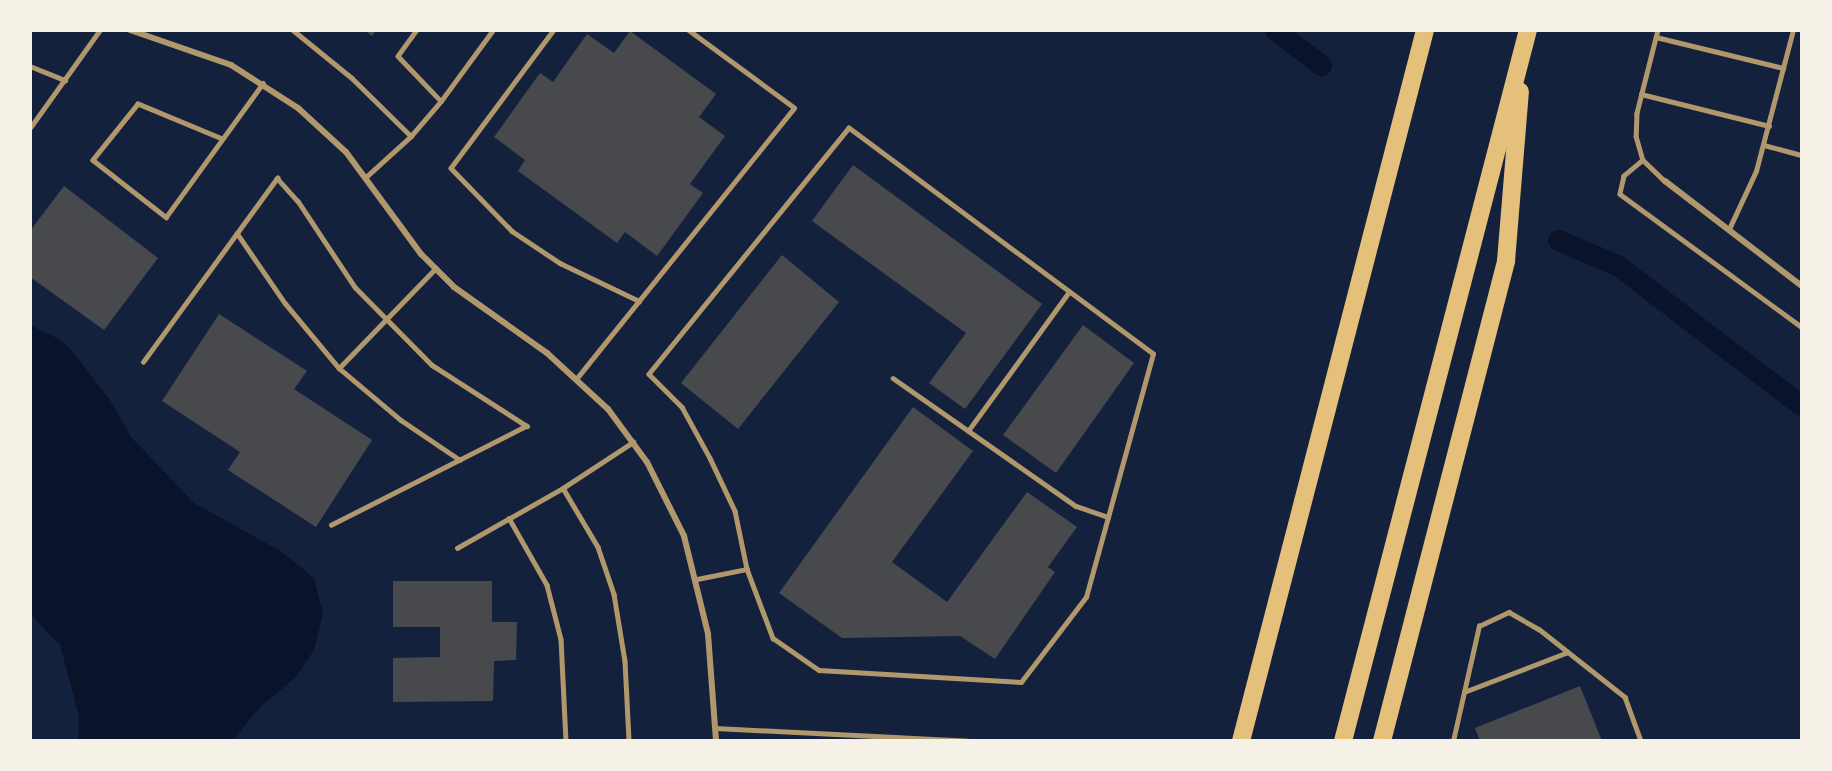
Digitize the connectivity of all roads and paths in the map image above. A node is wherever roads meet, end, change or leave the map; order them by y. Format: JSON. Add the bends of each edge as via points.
{"nodes":[{"id":1,"x":100,"y":30,"type":"edge"},
{"id":2,"x":293,"y":30,"type":"edge"},
{"id":3,"x":417,"y":30,"type":"edge"},
{"id":4,"x":493,"y":30,"type":"edge"},
{"id":5,"x":554,"y":30,"type":"edge"},
{"id":6,"x":688,"y":30,"type":"edge"},
{"id":7,"x":1425,"y":30,"type":"edge"},
{"id":8,"x":1658,"y":30,"type":"edge"},
{"id":9,"x":1793,"y":30,"type":"edge"},
{"id":10,"x":134,"y":31,"type":"edge"},
{"id":11,"x":1526,"y":36,"type":"edge"},
{"id":12,"x":1656,"y":37,"type":"junction"},
{"id":13,"x":30,"y":66,"type":"edge"},
{"id":14,"x":1784,"y":68,"type":"junction"},
{"id":15,"x":65,"y":80,"type":"junction"},
{"id":16,"x":263,"y":83,"type":"junction"},
{"id":17,"x":1641,"y":94,"type":"junction"},
{"id":18,"x":441,"y":101,"type":"junction"},
{"id":19,"x":1769,"y":126,"type":"junction"},
{"id":20,"x":30,"y":128,"type":"edge"},
{"id":21,"x":411,"y":136,"type":"junction"},
{"id":22,"x":222,"y":140,"type":"junction"},
{"id":23,"x":1764,"y":145,"type":"junction"},
{"id":24,"x":1802,"y":155,"type":"edge"},
{"id":25,"x":1643,"y":160,"type":"junction"},
{"id":26,"x":366,"y":177,"type":"junction"},
{"id":27,"x":1665,"y":181,"type":"joint"},
{"id":28,"x":1729,"y":230,"type":"junction"},
{"id":29,"x":237,"y":233,"type":"junction"},
{"id":30,"x":436,"y":268,"type":"junction"},
{"id":31,"x":1802,"y":286,"type":"edge"},
{"id":32,"x":1069,"y":292,"type":"junction"},
{"id":33,"x":639,"y":301,"type":"junction"},
{"id":34,"x":387,"y":319,"type":"junction"},
{"id":35,"x":1802,"y":327,"type":"edge"},
{"id":36,"x":143,"y":362,"type":"dead end"},
{"id":37,"x":339,"y":368,"type":"junction"},
{"id":38,"x":577,"y":378,"type":"junction"},
{"id":39,"x":893,"y":378,"type":"dead end"},
{"id":40,"x":968,"y":431,"type":"junction"},
{"id":41,"x":633,"y":442,"type":"junction"},
{"id":42,"x":460,"y":460,"type":"junction"},
{"id":43,"x":563,"y":488,"type":"junction"},
{"id":44,"x":1108,"y":517,"type":"junction"},
{"id":45,"x":509,"y":518,"type":"junction"},
{"id":46,"x":332,"y":525,"type":"dead end"},
{"id":47,"x":457,"y":548,"type":"dead end"},
{"id":48,"x":747,"y":569,"type":"junction"},
{"id":49,"x":697,"y":579,"type":"junction"},
{"id":50,"x":1568,"y":652,"type":"junction"},
{"id":51,"x":1464,"y":692,"type":"junction"},
{"id":52,"x":715,"y":728,"type":"junction"},
{"id":53,"x":566,"y":741,"type":"edge"},
{"id":54,"x":629,"y":741,"type":"edge"},
{"id":55,"x":716,"y":741,"type":"edge"},
{"id":56,"x":968,"y":741,"type":"edge"},
{"id":57,"x":1241,"y":741,"type":"edge"},
{"id":58,"x":1343,"y":741,"type":"edge"},
{"id":59,"x":1382,"y":741,"type":"edge"},
{"id":60,"x":1453,"y":741,"type":"edge"},
{"id":61,"x":1641,"y":741,"type":"edge"}],
"edges":[{"from":1,"to":15,"type":"lane"},
{"from":2,"to":21,"type":"lane","via":[[352,78]]},
{"from":3,"to":18,"type":"lane","via":[[398,56]]},
{"from":4,"to":18,"type":"lane"},
{"from":5,"to":33,"type":"lane","via":[[451,168],[512,231],[560,263]]},
{"from":6,"to":33,"type":"lane","via":[[794,108]]},
{"from":7,"to":57,"type":"highway"},
{"from":8,"to":12,"type":"lane"},
{"from":9,"to":14,"type":"lane"},
{"from":10,"to":16,"type":"street","via":[[201,52]]},
{"from":11,"to":58,"type":"highway"},
{"from":11,"to":59,"type":"highway","via":[[1506,261]]},
{"from":12,"to":14,"type":"lane"},
{"from":12,"to":17,"type":"lane"},
{"from":13,"to":15,"type":"lane"},
{"from":14,"to":19,"type":"lane"},
{"from":15,"to":20,"type":"lane"},
{"from":16,"to":22,"type":"lane"},
{"from":16,"to":26,"type":"street","via":[[323,129]]},
{"from":17,"to":19,"type":"lane"},
{"from":17,"to":25,"type":"lane","via":[[1636,136]]},
{"from":18,"to":21,"type":"lane"},
{"from":19,"to":23,"type":"lane"},
{"from":21,"to":26,"type":"lane"},
{"from":22,"to":22,"type":"lane","via":[[166,217],[93,160],[138,104]]},
{"from":23,"to":24,"type":"lane"},
{"from":23,"to":28,"type":"lane"},
{"from":25,"to":27,"type":"lane"},
{"from":25,"to":35,"type":"lane","via":[[1624,176],[1620,194]]},
{"from":26,"to":30,"type":"street"},
{"from":27,"to":28,"type":"street"},
{"from":28,"to":31,"type":"street"},
{"from":29,"to":34,"type":"lane","via":[[277,178],[298,201],[355,287]]},
{"from":29,"to":36,"type":"lane"},
{"from":29,"to":37,"type":"lane","via":[[285,303]]},
{"from":30,"to":34,"type":"lane"},
{"from":30,"to":38,"type":"street","via":[[478,307]]},
{"from":32,"to":40,"type":"lane"},
{"from":32,"to":44,"type":"lane","via":[[1153,354]]},
{"from":32,"to":48,"type":"lane","via":[[849,128],[649,374],[682,408],[710,458],[735,510]]},
{"from":33,"to":38,"type":"lane"},
{"from":34,"to":37,"type":"lane"},
{"from":34,"to":42,"type":"lane","via":[[432,365],[527,426]]},
{"from":37,"to":42,"type":"lane","via":[[401,420]]},
{"from":38,"to":41,"type":"street"},
{"from":39,"to":40,"type":"lane"},
{"from":40,"to":44,"type":"lane","via":[[1076,507]]},
{"from":41,"to":43,"type":"lane"},
{"from":41,"to":49,"type":"street","via":[[663,491]]},
{"from":42,"to":46,"type":"lane"},
{"from":43,"to":45,"type":"lane"},
{"from":43,"to":54,"type":"lane","via":[[598,547],[614,594],[625,661]]},
{"from":44,"to":48,"type":"lane","via":[[1086,597],[1021,682],[819,670],[773,638]]},
{"from":45,"to":47,"type":"lane"},
{"from":45,"to":53,"type":"lane","via":[[547,585],[566,696]]},
{"from":48,"to":49,"type":"lane"},
{"from":49,"to":52,"type":"street","via":[[708,634]]},
{"from":50,"to":51,"type":"lane"},
{"from":50,"to":51,"type":"lane","via":[[1509,612],[1479,626]]},
{"from":50,"to":61,"type":"lane","via":[[1625,697]]},
{"from":51,"to":60,"type":"lane"},
{"from":52,"to":55,"type":"street"},
{"from":52,"to":56,"type":"lane"}]}
